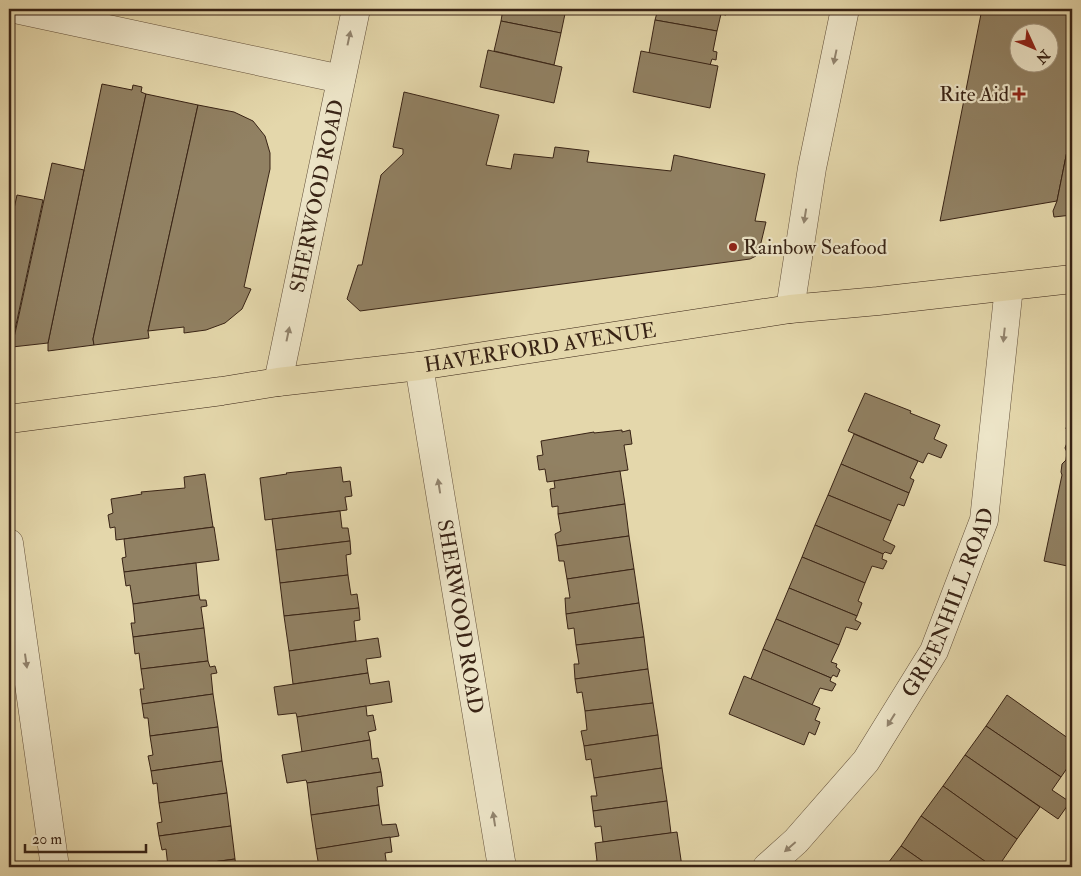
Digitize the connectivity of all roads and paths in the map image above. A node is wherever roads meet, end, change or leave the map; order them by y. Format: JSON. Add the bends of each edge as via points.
{"nodes":[{"id":1,"x":15,"y":9,"type":"edge"},
{"id":2,"x":356,"y":9,"type":"edge"},
{"id":3,"x":845,"y":9,"type":"edge"},
{"id":4,"x":341,"y":79,"type":"junction"},
{"id":5,"x":1072,"y":279,"type":"edge"},
{"id":6,"x":1009,"y":286,"type":"junction"},
{"id":7,"x":790,"y":309,"type":"junction"},
{"id":8,"x":419,"y":366,"type":"junction"},
{"id":9,"x":278,"y":382,"type":"junction"},
{"id":10,"x":9,"y":419,"type":"edge"},
{"id":11,"x":9,"y":543,"type":"edge"},
{"id":12,"x":55,"y":867,"type":"edge"},
{"id":13,"x":502,"y":867,"type":"edge"},
{"id":14,"x":767,"y":867,"type":"edge"}],
"edges":[{"from":1,"to":4,"type":"street"},
{"from":4,"to":2,"type":"street","name":"SHERWOOD ROAD","one_way":true},
{"from":3,"to":7,"type":"street","one_way":true,"via":[[812,168]]},
{"from":9,"to":4,"type":"street","name":"SHERWOOD ROAD","one_way":true},
{"from":5,"to":6,"type":"main road","name":"HAVERFORD AVENUE"},
{"from":6,"to":7,"type":"main road","name":"HAVERFORD AVENUE"},
{"from":6,"to":14,"type":"street","name":"GREENHILL ROAD","one_way":true,"via":[[984,520],[934,651],[866,761],[796,841]]},
{"from":7,"to":8,"type":"main road","name":"HAVERFORD AVENUE"},
{"from":8,"to":9,"type":"main road","name":"HAVERFORD AVENUE"},
{"from":13,"to":8,"type":"street","name":"SHERWOOD ROAD","one_way":true},
{"from":9,"to":10,"type":"main road","name":"HAVERFORD AVENUE"},
{"from":11,"to":12,"type":"street","one_way":true}]}
